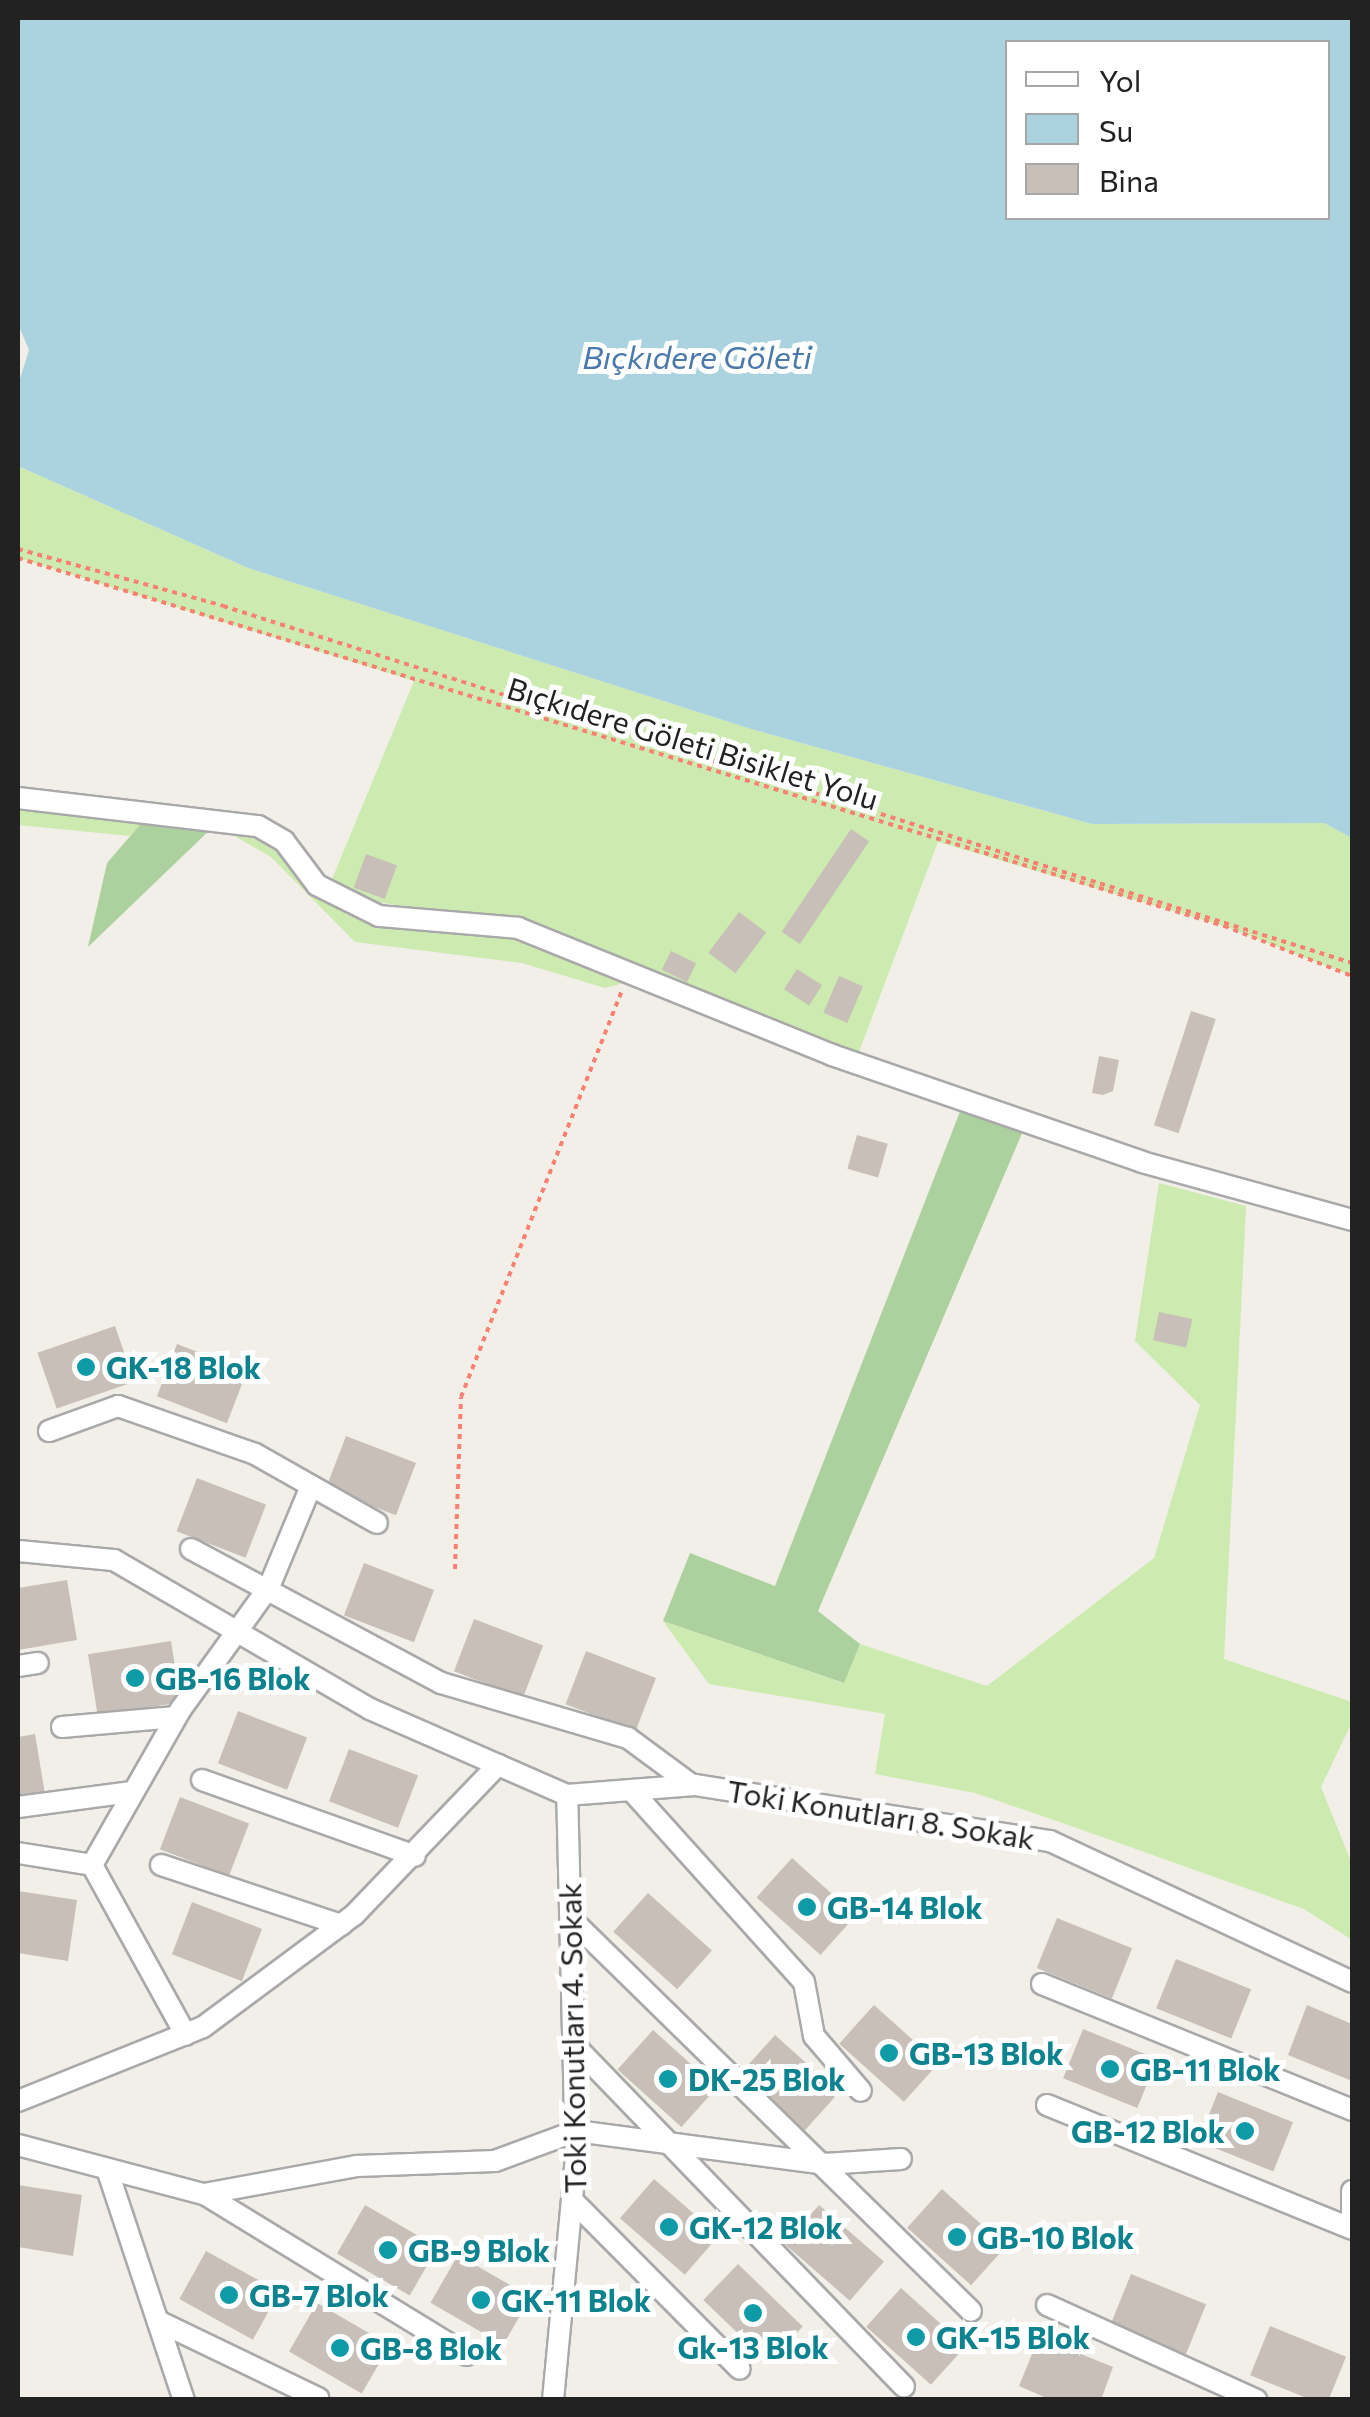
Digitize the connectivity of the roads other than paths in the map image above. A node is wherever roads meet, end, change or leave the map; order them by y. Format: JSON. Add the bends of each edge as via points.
{"nodes":[{"id":1,"x":18,"y":798,"type":"edge"},
{"id":2,"x":1352,"y":1220,"type":"edge"},
{"id":3,"x":49,"y":1430,"type":"dead end"},
{"id":4,"x":310,"y":1492,"type":"junction"},
{"id":5,"x":377,"y":1523,"type":"dead end"},
{"id":6,"x":191,"y":1549,"type":"dead end"},
{"id":7,"x":18,"y":1551,"type":"edge"},
{"id":8,"x":268,"y":1587,"type":"junction"},
{"id":9,"x":232,"y":1635,"type":"junction"},
{"id":10,"x":176,"y":1716,"type":"junction"},
{"id":11,"x":62,"y":1727,"type":"dead end"},
{"id":12,"x":498,"y":1765,"type":"junction"},
{"id":13,"x":202,"y":1780,"type":"dead end"},
{"id":14,"x":696,"y":1785,"type":"junction"},
{"id":15,"x":631,"y":1790,"type":"junction"},
{"id":16,"x":130,"y":1792,"type":"junction"},
{"id":17,"x":567,"y":1795,"type":"junction"},
{"id":18,"x":18,"y":1808,"type":"edge"},
{"id":19,"x":18,"y":1854,"type":"edge"},
{"id":20,"x":415,"y":1856,"type":"junction"},
{"id":21,"x":92,"y":1865,"type":"junction"},
{"id":22,"x":161,"y":1865,"type":"dead end"},
{"id":23,"x":573,"y":1921,"type":"junction"},
{"id":24,"x":341,"y":1925,"type":"junction"},
{"id":25,"x":1352,"y":1982,"type":"edge"},
{"id":26,"x":1042,"y":1984,"type":"dead end"},
{"id":27,"x":186,"y":2035,"type":"junction"},
{"id":28,"x":576,"y":2047,"type":"junction"},
{"id":29,"x":861,"y":2090,"type":"dead end"},
{"id":30,"x":18,"y":2101,"type":"edge"},
{"id":31,"x":1047,"y":2105,"type":"dead end"},
{"id":32,"x":1352,"y":2110,"type":"edge"},
{"id":33,"x":576,"y":2131,"type":"junction"},
{"id":34,"x":18,"y":2146,"type":"edge"},
{"id":35,"x":678,"y":2150,"type":"junction"},
{"id":36,"x":901,"y":2159,"type":"dead end"},
{"id":37,"x":825,"y":2164,"type":"junction"},
{"id":38,"x":107,"y":2170,"type":"junction"},
{"id":39,"x":1352,"y":2190,"type":"edge"},
{"id":40,"x":204,"y":2194,"type":"junction"},
{"id":41,"x":574,"y":2202,"type":"junction"},
{"id":42,"x":1352,"y":2215,"type":"edge"},
{"id":43,"x":1352,"y":2229,"type":"edge"},
{"id":44,"x":1048,"y":2305,"type":"dead end"},
{"id":45,"x":971,"y":2311,"type":"dead end"},
{"id":46,"x":158,"y":2321,"type":"junction"},
{"id":47,"x":468,"y":2355,"type":"dead end"},
{"id":48,"x":740,"y":2369,"type":"dead end"},
{"id":49,"x":904,"y":2387,"type":"dead end"},
{"id":50,"x":318,"y":2398,"type":"edge"},
{"id":51,"x":184,"y":2400,"type":"edge"},
{"id":52,"x":553,"y":2400,"type":"edge"},
{"id":53,"x":1256,"y":2400,"type":"edge"}],
"edges":[{"from":1,"to":2,"type":"street","via":[[258,826],[284,842],[317,885],[354,907],[518,928],[1142,1162]]},
{"from":3,"to":4,"type":"street","via":[[118,1406],[255,1454]]},
{"from":4,"to":5,"type":"street"},
{"from":4,"to":8,"type":"street"},
{"from":6,"to":8,"type":"street"},
{"from":7,"to":9,"type":"street","name":"Toki Konutları 8. Sokak","via":[[114,1560]]},
{"from":8,"to":9,"type":"street"},
{"from":8,"to":14,"type":"street","via":[[441,1683],[628,1738],[658,1756],[667,1775]]},
{"from":9,"to":10,"type":"street"},
{"from":9,"to":12,"type":"street","name":"Toki Konutları 8. Sokak"},
{"from":10,"to":11,"type":"street"},
{"from":10,"to":16,"type":"street"},
{"from":12,"to":17,"type":"street","name":"Toki Konutları 8. Sokak"},
{"from":12,"to":20,"type":"street"},
{"from":13,"to":20,"type":"street"},
{"from":14,"to":15,"type":"street","name":"Toki Konutları 8. Sokak"},
{"from":14,"to":25,"type":"street","name":"Toki Konutları 8. Sokak","via":[[1050,1842]]},
{"from":15,"to":17,"type":"street","name":"Toki Konutları 8. Sokak"},
{"from":15,"to":29,"type":"street","via":[[804,1982],[814,2036]]},
{"from":16,"to":18,"type":"street"},
{"from":16,"to":21,"type":"street"},
{"from":17,"to":23,"type":"street","name":"Toki Konutları 4. Sokak"},
{"from":19,"to":21,"type":"street"},
{"from":20,"to":24,"type":"street"},
{"from":21,"to":27,"type":"street"},
{"from":22,"to":24,"type":"street"},
{"from":23,"to":28,"type":"street","name":"Toki Konutları 4. Sokak"},
{"from":23,"to":37,"type":"street"},
{"from":24,"to":27,"type":"street"},
{"from":26,"to":32,"type":"street"},
{"from":27,"to":30,"type":"street"},
{"from":28,"to":33,"type":"street","name":"Toki Konutları 4. Sokak"},
{"from":28,"to":35,"type":"street"},
{"from":31,"to":43,"type":"street"},
{"from":33,"to":35,"type":"street"},
{"from":33,"to":40,"type":"street","via":[[495,2160],[358,2166]]},
{"from":33,"to":41,"type":"street","name":"Toki Konutları 4. Sokak"},
{"from":34,"to":38,"type":"street"},
{"from":35,"to":37,"type":"street"},
{"from":35,"to":49,"type":"street"},
{"from":36,"to":37,"type":"street"},
{"from":37,"to":45,"type":"street"},
{"from":38,"to":40,"type":"street"},
{"from":38,"to":46,"type":"street"},
{"from":39,"to":42,"type":"street"},
{"from":40,"to":47,"type":"street"},
{"from":41,"to":48,"type":"street"},
{"from":41,"to":52,"type":"street","name":"Toki Konutları 4. Sokak"},
{"from":44,"to":53,"type":"street"},
{"from":46,"to":50,"type":"street"},
{"from":46,"to":51,"type":"street"}]}
